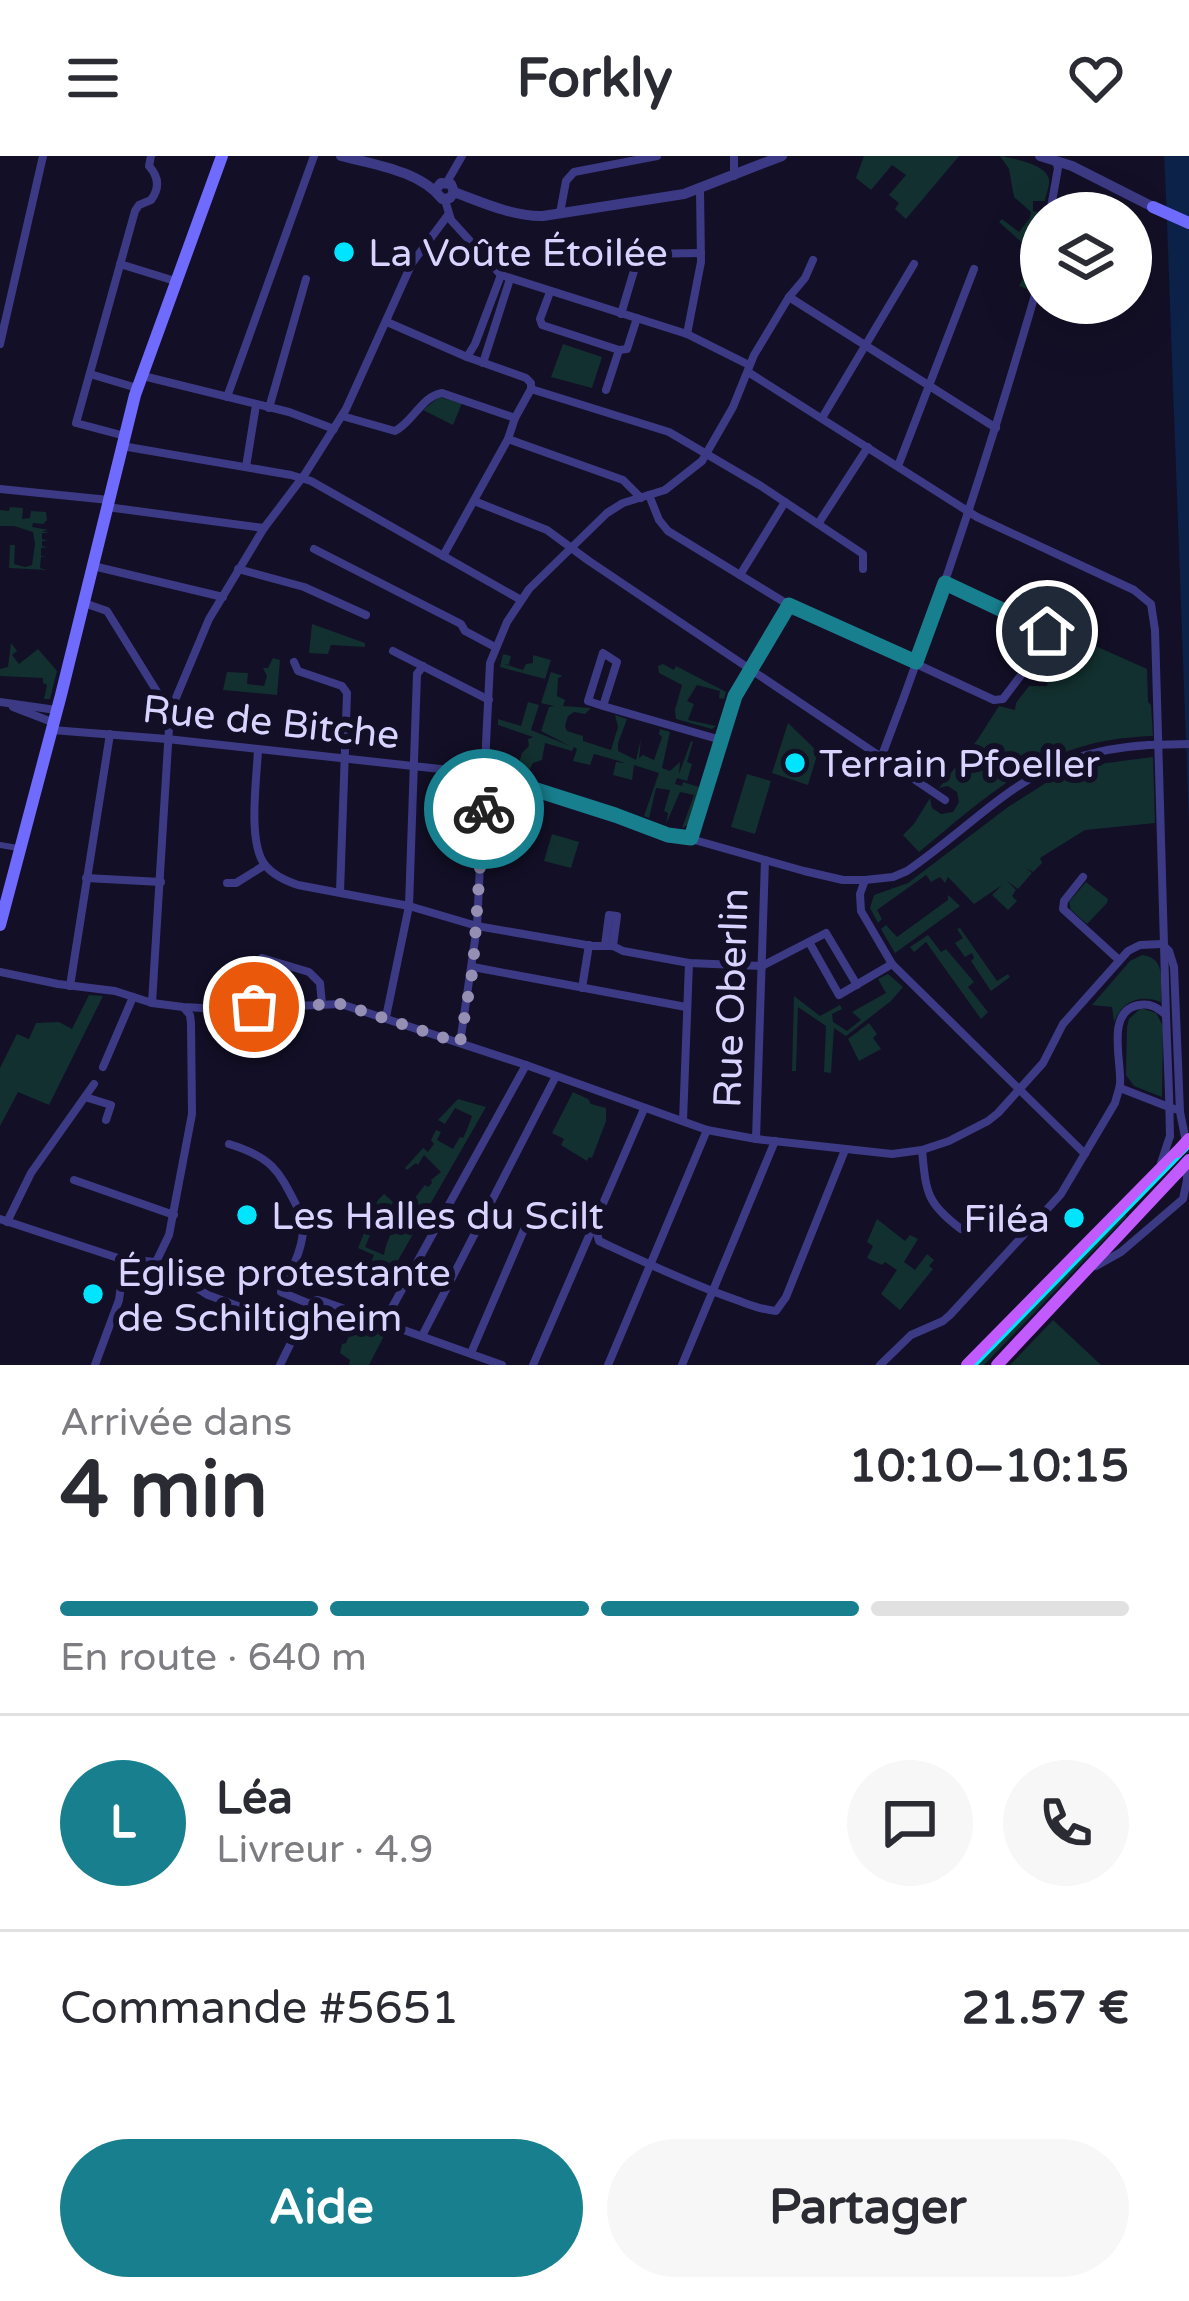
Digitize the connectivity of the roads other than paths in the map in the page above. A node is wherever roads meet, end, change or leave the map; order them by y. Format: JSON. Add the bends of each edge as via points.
{"nodes":[{"id":1,"x":43,"y":156,"type":"edge"},
{"id":2,"x":151,"y":156,"type":"edge"},
{"id":3,"x":222,"y":156,"type":"edge"},
{"id":4,"x":314,"y":156,"type":"edge"},
{"id":5,"x":341,"y":156,"type":"edge"},
{"id":6,"x":462,"y":156,"type":"edge"},
{"id":7,"x":657,"y":156,"type":"edge"},
{"id":8,"x":734,"y":156,"type":"edge"},
{"id":9,"x":782,"y":156,"type":"edge"},
{"id":10,"x":1040,"y":156,"type":"edge"},
{"id":11,"x":639,"y":157,"type":"edge"},
{"id":12,"x":1055,"y":159,"type":"edge"},
{"id":13,"x":734,"y":176,"type":"junction"},
{"id":14,"x":700,"y":189,"type":"junction"},
{"id":15,"x":446,"y":190,"type":"junction"},
{"id":16,"x":1054,"y":192,"type":"edge"},
{"id":17,"x":1153,"y":207,"type":"joint"},
{"id":18,"x":560,"y":214,"type":"junction"},
{"id":19,"x":448,"y":215,"type":"junction"},
{"id":20,"x":1189,"y":223,"type":"edge"},
{"id":21,"x":701,"y":254,"type":"junction"},
{"id":22,"x":813,"y":260,"type":"dead end"},
{"id":23,"x":914,"y":263,"type":"dead end"},
{"id":24,"x":120,"y":264,"type":"junction"},
{"id":25,"x":974,"y":269,"type":"dead end"},
{"id":26,"x":506,"y":277,"type":"junction"},
{"id":27,"x":306,"y":279,"type":"dead end"},
{"id":28,"x":175,"y":281,"type":"junction"},
{"id":29,"x":550,"y":292,"type":"junction"},
{"id":30,"x":789,"y":297,"type":"junction"},
{"id":31,"x":621,"y":314,"type":"junction"},
{"id":32,"x":637,"y":318,"type":"junction"},
{"id":33,"x":387,"y":322,"type":"junction"},
{"id":34,"x":1026,"y":324,"type":"edge"},
{"id":35,"x":687,"y":334,"type":"junction"},
{"id":36,"x":0,"y":344,"type":"edge"},
{"id":37,"x":866,"y":345,"type":"junction"},
{"id":38,"x":619,"y":350,"type":"junction"},
{"id":39,"x":466,"y":357,"type":"junction"},
{"id":40,"x":483,"y":363,"type":"junction"},
{"id":41,"x":748,"y":369,"type":"junction"},
{"id":42,"x":90,"y":374,"type":"junction"},
{"id":43,"x":140,"y":381,"type":"junction"},
{"id":44,"x":930,"y":385,"type":"junction"},
{"id":45,"x":531,"y":386,"type":"junction"},
{"id":46,"x":606,"y":390,"type":"dead end"},
{"id":47,"x":226,"y":397,"type":"junction"},
{"id":48,"x":256,"y":405,"type":"junction"},
{"id":49,"x":269,"y":408,"type":"junction"},
{"id":50,"x":342,"y":416,"type":"junction"},
{"id":51,"x":515,"y":418,"type":"junction"},
{"id":52,"x":822,"y":418,"type":"junction"},
{"id":53,"x":334,"y":428,"type":"junction"},
{"id":54,"x":996,"y":428,"type":"junction"},
{"id":55,"x":508,"y":439,"type":"junction"},
{"id":56,"x":123,"y":441,"type":"junction"},
{"id":57,"x":868,"y":447,"type":"junction"},
{"id":58,"x":707,"y":454,"type":"junction"},
{"id":59,"x":898,"y":466,"type":"junction"},
{"id":60,"x":246,"y":467,"type":"junction"},
{"id":61,"x":302,"y":478,"type":"junction"},
{"id":62,"x":0,"y":489,"type":"edge"},
{"id":63,"x":645,"y":497,"type":"junction"},
{"id":64,"x":474,"y":501,"type":"junction"},
{"id":65,"x":785,"y":502,"type":"junction"},
{"id":66,"x":108,"y":503,"type":"junction"},
{"id":67,"x":969,"y":511,"type":"junction"},
{"id":68,"x":818,"y":524,"type":"junction"},
{"id":69,"x":264,"y":528,"type":"junction"},
{"id":70,"x":314,"y":549,"type":"dead end"},
{"id":71,"x":570,"y":549,"type":"junction"},
{"id":72,"x":443,"y":556,"type":"junction"},
{"id":73,"x":93,"y":566,"type":"junction"},
{"id":74,"x":238,"y":569,"type":"junction"},
{"id":75,"x":863,"y":569,"type":"dead end"},
{"id":76,"x":740,"y":575,"type":"junction"},
{"id":77,"x":945,"y":583,"type":"junction"},
{"id":78,"x":223,"y":597,"type":"junction"},
{"id":79,"x":521,"y":600,"type":"junction"},
{"id":80,"x":84,"y":603,"type":"junction"},
{"id":81,"x":789,"y":605,"type":"junction"},
{"id":82,"x":366,"y":615,"type":"dead end"},
{"id":83,"x":495,"y":647,"type":"junction"},
{"id":84,"x":393,"y":651,"type":"dead end"},
{"id":85,"x":294,"y":662,"type":"dead end"},
{"id":86,"x":916,"y":662,"type":"junction"},
{"id":87,"x":423,"y":667,"type":"junction"},
{"id":88,"x":750,"y":668,"type":"junction"},
{"id":89,"x":489,"y":700,"type":"junction"},
{"id":90,"x":603,"y":706,"type":"junction"},
{"id":91,"x":170,"y":712,"type":"junction"},
{"id":92,"x":53,"y":721,"type":"junction"},
{"id":93,"x":110,"y":734,"type":"junction"},
{"id":94,"x":167,"y":739,"type":"junction"},
{"id":95,"x":721,"y":740,"type":"junction"},
{"id":96,"x":1189,"y":744,"type":"edge"},
{"id":97,"x":258,"y":749,"type":"junction"},
{"id":98,"x":881,"y":758,"type":"junction"},
{"id":99,"x":344,"y":760,"type":"junction"},
{"id":100,"x":415,"y":767,"type":"junction"},
{"id":101,"x":486,"y":774,"type":"junction"},
{"id":102,"x":945,"y":800,"type":"dead end"},
{"id":103,"x":691,"y":838,"type":"junction"},
{"id":104,"x":0,"y":845,"type":"edge"},
{"id":105,"x":21,"y":849,"type":"junction"},
{"id":106,"x":764,"y":860,"type":"junction"},
{"id":107,"x":265,"y":865,"type":"junction"},
{"id":108,"x":1083,"y":877,"type":"dead end"},
{"id":109,"x":86,"y":878,"type":"junction"},
{"id":110,"x":865,"y":880,"type":"junction"},
{"id":111,"x":161,"y":883,"type":"junction"},
{"id":112,"x":226,"y":883,"type":"dead end"},
{"id":113,"x":340,"y":892,"type":"junction"},
{"id":114,"x":409,"y":906,"type":"junction"},
{"id":115,"x":0,"y":925,"type":"edge"},
{"id":116,"x":477,"y":926,"type":"junction"},
{"id":117,"x":809,"y":942,"type":"junction"},
{"id":118,"x":1162,"y":944,"type":"junction"},
{"id":119,"x":589,"y":945,"type":"junction"},
{"id":120,"x":262,"y":958,"type":"dead end"},
{"id":121,"x":1119,"y":960,"type":"junction"},
{"id":122,"x":689,"y":963,"type":"junction"},
{"id":123,"x":892,"y":964,"type":"junction"},
{"id":124,"x":762,"y":966,"type":"junction"},
{"id":125,"x":473,"y":968,"type":"junction"},
{"id":126,"x":0,"y":972,"type":"edge"},
{"id":127,"x":856,"y":985,"type":"junction"},
{"id":128,"x":70,"y":986,"type":"junction"},
{"id":129,"x":582,"y":988,"type":"junction"},
{"id":130,"x":133,"y":997,"type":"junction"},
{"id":131,"x":152,"y":1003,"type":"junction"},
{"id":132,"x":322,"y":1004,"type":"junction"},
{"id":133,"x":182,"y":1007,"type":"junction"},
{"id":134,"x":686,"y":1007,"type":"junction"},
{"id":135,"x":1166,"y":1015,"type":"junction"},
{"id":136,"x":386,"y":1017,"type":"junction"},
{"id":137,"x":460,"y":1043,"type":"junction"},
{"id":138,"x":526,"y":1065,"type":"junction"},
{"id":139,"x":103,"y":1067,"type":"dead end"},
{"id":140,"x":556,"y":1076,"type":"junction"},
{"id":141,"x":94,"y":1084,"type":"dead end"},
{"id":142,"x":1120,"y":1088,"type":"junction"},
{"id":143,"x":1018,"y":1091,"type":"junction"},
{"id":144,"x":86,"y":1097,"type":"junction"},
{"id":145,"x":644,"y":1109,"type":"junction"},
{"id":146,"x":1180,"y":1112,"type":"junction"},
{"id":147,"x":106,"y":1120,"type":"dead end"},
{"id":148,"x":683,"y":1121,"type":"junction"},
{"id":149,"x":707,"y":1130,"type":"junction"},
{"id":150,"x":756,"y":1139,"type":"junction"},
{"id":151,"x":1189,"y":1139,"type":"edge"},
{"id":152,"x":775,"y":1141,"type":"junction"},
{"id":153,"x":229,"y":1144,"type":"dead end"},
{"id":154,"x":845,"y":1150,"type":"junction"},
{"id":155,"x":922,"y":1150,"type":"junction"},
{"id":156,"x":1085,"y":1154,"type":"junction"},
{"id":157,"x":1183,"y":1156,"type":"edge"},
{"id":158,"x":1159,"y":1171,"type":"junction"},
{"id":159,"x":74,"y":1180,"type":"dead end"},
{"id":160,"x":174,"y":1214,"type":"junction"},
{"id":161,"x":4,"y":1221,"type":"edge"},
{"id":162,"x":595,"y":1226,"type":"junction"},
{"id":163,"x":961,"y":1229,"type":"dead end"},
{"id":164,"x":156,"y":1262,"type":"junction"},
{"id":165,"x":124,"y":1264,"type":"junction"},
{"id":166,"x":650,"y":1264,"type":"junction"},
{"id":167,"x":1088,"y":1270,"type":"junction"},
{"id":168,"x":713,"y":1292,"type":"junction"},
{"id":169,"x":310,"y":1304,"type":"junction"},
{"id":170,"x":384,"y":1322,"type":"junction"},
{"id":171,"x":298,"y":1333,"type":"junction"},
{"id":172,"x":422,"y":1336,"type":"junction"},
{"id":173,"x":471,"y":1353,"type":"junction"},
{"id":174,"x":95,"y":1365,"type":"edge"},
{"id":175,"x":280,"y":1365,"type":"edge"},
{"id":176,"x":502,"y":1365,"type":"edge"},
{"id":177,"x":533,"y":1365,"type":"edge"},
{"id":178,"x":608,"y":1365,"type":"edge"},
{"id":179,"x":682,"y":1365,"type":"edge"},
{"id":180,"x":880,"y":1365,"type":"edge"},
{"id":181,"x":968,"y":1365,"type":"edge"},
{"id":182,"x":997,"y":1365,"type":"edge"}],
"edges":[{"from":1,"to":36,"type":"street"},
{"from":2,"to":24,"type":"street","via":[[156,191],[135,211]]},
{"from":3,"to":28,"type":"main road"},
{"from":4,"to":47,"type":"street"},
{"from":5,"to":15,"type":"street"},
{"from":6,"to":15,"type":"street"},
{"from":7,"to":11,"type":"street"},
{"from":8,"to":13,"type":"street"},
{"from":9,"to":13,"type":"street"},
{"from":10,"to":12,"type":"street"},
{"from":11,"to":18,"type":"street","via":[[574,172]]},
{"from":12,"to":16,"type":"street"},
{"from":12,"to":17,"type":"street"},
{"from":13,"to":14,"type":"street"},
{"from":14,"to":18,"type":"street"},
{"from":14,"to":21,"type":"street"},
{"from":15,"to":18,"type":"street","via":[[528,215]]},
{"from":15,"to":19,"type":"street"},
{"from":17,"to":20,"type":"main road"},
{"from":19,"to":26,"type":"street"},
{"from":19,"to":33,"type":"street","via":[[412,263]]},
{"from":21,"to":31,"type":"street","via":[[638,254]]},
{"from":21,"to":35,"type":"street"},
{"from":22,"to":30,"type":"street"},
{"from":23,"to":37,"type":"street"},
{"from":24,"to":28,"type":"street"},
{"from":24,"to":42,"type":"street"},
{"from":25,"to":44,"type":"street"},
{"from":26,"to":29,"type":"street"},
{"from":26,"to":39,"type":"street"},
{"from":26,"to":40,"type":"street"},
{"from":27,"to":49,"type":"street"},
{"from":28,"to":43,"type":"main road"},
{"from":29,"to":31,"type":"street"},
{"from":29,"to":38,"type":"street","via":[[542,325]]},
{"from":30,"to":37,"type":"street"},
{"from":30,"to":41,"type":"street"},
{"from":31,"to":32,"type":"street"},
{"from":32,"to":35,"type":"street"},
{"from":32,"to":38,"type":"street","via":[[628,347]]},
{"from":33,"to":39,"type":"street"},
{"from":33,"to":50,"type":"street"},
{"from":34,"to":54,"type":"street"},
{"from":35,"to":41,"type":"street"},
{"from":37,"to":44,"type":"street"},
{"from":37,"to":52,"type":"street"},
{"from":38,"to":46,"type":"street"},
{"from":39,"to":40,"type":"street"},
{"from":40,"to":45,"type":"street"},
{"from":41,"to":52,"type":"street"},
{"from":41,"to":58,"type":"street"},
{"from":42,"to":43,"type":"street"},
{"from":42,"to":56,"type":"street","via":[[76,423]]},
{"from":43,"to":47,"type":"street"},
{"from":43,"to":56,"type":"main road"},
{"from":44,"to":54,"type":"street"},
{"from":44,"to":59,"type":"street"},
{"from":45,"to":51,"type":"street"},
{"from":45,"to":58,"type":"street","via":[[669,432]]},
{"from":47,"to":48,"type":"street"},
{"from":48,"to":49,"type":"street"},
{"from":48,"to":60,"type":"street"},
{"from":49,"to":53,"type":"street"},
{"from":50,"to":51,"type":"street","via":[[395,431],[442,393]]},
{"from":50,"to":53,"type":"street"},
{"from":51,"to":55,"type":"street"},
{"from":52,"to":57,"type":"street"},
{"from":53,"to":61,"type":"street"},
{"from":54,"to":67,"type":"street"},
{"from":55,"to":63,"type":"street","via":[[623,480]]},
{"from":55,"to":64,"type":"street"},
{"from":56,"to":60,"type":"street"},
{"from":56,"to":66,"type":"main road"},
{"from":57,"to":59,"type":"street"},
{"from":57,"to":68,"type":"street"},
{"from":58,"to":63,"type":"street"},
{"from":58,"to":65,"type":"street"},
{"from":59,"to":67,"type":"street"},
{"from":60,"to":61,"type":"street"},
{"from":61,"to":69,"type":"street"},
{"from":61,"to":72,"type":"street"},
{"from":62,"to":66,"type":"street"},
{"from":63,"to":71,"type":"street","via":[[618,505]]},
{"from":63,"to":76,"type":"street","via":[[668,531]]},
{"from":64,"to":71,"type":"street","via":[[547,530]]},
{"from":64,"to":72,"type":"street"},
{"from":65,"to":68,"type":"street"},
{"from":65,"to":76,"type":"street"},
{"from":66,"to":69,"type":"street"},
{"from":66,"to":73,"type":"main road"},
{"from":67,"to":77,"type":"street"},
{"from":67,"to":118,"type":"street","via":[[1151,604]]},
{"from":68,"to":75,"type":"street","via":[[863,554]]},
{"from":69,"to":74,"type":"street"},
{"from":70,"to":83,"type":"street"},
{"from":71,"to":79,"type":"street"},
{"from":71,"to":88,"type":"street"},
{"from":72,"to":79,"type":"street"},
{"from":73,"to":78,"type":"street"},
{"from":73,"to":80,"type":"main road"},
{"from":74,"to":78,"type":"street"},
{"from":74,"to":82,"type":"street"},
{"from":76,"to":81,"type":"street"},
{"from":77,"to":86,"type":"street"},
{"from":77,"to":86,"type":"street","via":[[1045,628],[1047,641],[1000,700]]},
{"from":78,"to":91,"type":"street"},
{"from":79,"to":83,"type":"street"},
{"from":80,"to":91,"type":"street","via":[[107,610]]},
{"from":80,"to":92,"type":"main road"},
{"from":81,"to":86,"type":"street"},
{"from":81,"to":88,"type":"street"},
{"from":83,"to":89,"type":"street"},
{"from":84,"to":87,"type":"street"},
{"from":85,"to":99,"type":"street","via":[[347,693]]},
{"from":86,"to":98,"type":"street"},
{"from":87,"to":89,"type":"street"},
{"from":87,"to":100,"type":"street"},
{"from":88,"to":95,"type":"street"},
{"from":88,"to":98,"type":"street"},
{"from":89,"to":101,"type":"street"},
{"from":90,"to":90,"type":"street","via":[[588,701],[603,653],[617,662]]},
{"from":90,"to":95,"type":"street"},
{"from":91,"to":94,"type":"street"},
{"from":92,"to":92,"type":"street","via":[[0,702]]},
{"from":92,"to":93,"type":"street","name":"Rue de Bitche"},
{"from":92,"to":105,"type":"main road"},
{"from":93,"to":94,"type":"street","name":"Rue de Bitche"},
{"from":93,"to":109,"type":"street"},
{"from":94,"to":97,"type":"street","name":"Rue de Bitche"},
{"from":94,"to":111,"type":"street"},
{"from":95,"to":103,"type":"street"},
{"from":96,"to":110,"type":"street","bridge":true,"via":[[1081,755],[1040,771],[907,871]]},
{"from":97,"to":99,"type":"street","name":"Rue de Bitche"},
{"from":97,"to":107,"type":"street","via":[[255,835]]},
{"from":98,"to":102,"type":"street"},
{"from":99,"to":100,"type":"street","name":"Rue de Bitche"},
{"from":99,"to":113,"type":"street"},
{"from":100,"to":101,"type":"street","name":"Rue de Bitche"},
{"from":100,"to":114,"type":"street"},
{"from":101,"to":103,"type":"street","name":"Rue de Bitche"},
{"from":101,"to":116,"type":"street"},
{"from":103,"to":106,"type":"street","name":"Rue de Bitche"},
{"from":104,"to":105,"type":"street"},
{"from":105,"to":115,"type":"main road"},
{"from":106,"to":110,"type":"street","name":"Rue de Bitche"},
{"from":106,"to":124,"type":"street","name":"Rue Oberlin"},
{"from":107,"to":112,"type":"street"},
{"from":107,"to":113,"type":"street","via":[[298,885]]},
{"from":108,"to":121,"type":"street","via":[[1063,908]]},
{"from":109,"to":111,"type":"street"},
{"from":109,"to":128,"type":"street"},
{"from":110,"to":123,"type":"street","via":[[861,911]]},
{"from":111,"to":131,"type":"street"},
{"from":113,"to":114,"type":"street"},
{"from":114,"to":116,"type":"street"},
{"from":114,"to":136,"type":"street"},
{"from":116,"to":119,"type":"street"},
{"from":116,"to":125,"type":"street"},
{"from":117,"to":124,"type":"street"},
{"from":117,"to":127,"type":"street","via":[[826,933]]},
{"from":117,"to":127,"type":"street","via":[[839,995]]},
{"from":118,"to":121,"type":"street","via":[[1140,945]]},
{"from":118,"to":135,"type":"street"},
{"from":118,"to":146,"type":"street","via":[[1174,967]]},
{"from":119,"to":122,"type":"street"},
{"from":119,"to":129,"type":"street"},
{"from":120,"to":132,"type":"street","via":[[309,972],[320,983]]},
{"from":121,"to":143,"type":"street"},
{"from":122,"to":124,"type":"street"},
{"from":122,"to":134,"type":"street"},
{"from":123,"to":127,"type":"street"},
{"from":123,"to":143,"type":"street"},
{"from":124,"to":150,"type":"street","name":"Rue Oberlin"},
{"from":125,"to":129,"type":"street"},
{"from":125,"to":137,"type":"street"},
{"from":126,"to":128,"type":"street"},
{"from":128,"to":130,"type":"street"},
{"from":129,"to":134,"type":"street"},
{"from":130,"to":131,"type":"street"},
{"from":130,"to":139,"type":"street"},
{"from":131,"to":133,"type":"street"},
{"from":132,"to":133,"type":"street"},
{"from":132,"to":136,"type":"street"},
{"from":133,"to":160,"type":"street","via":[[191,1023],[192,1114]]},
{"from":134,"to":148,"type":"street"},
{"from":135,"to":142,"type":"street","via":[[1142,1004],[1121,1017]]},
{"from":135,"to":158,"type":"street","bridge":true,"via":[[1170,1136]]},
{"from":136,"to":137,"type":"street"},
{"from":137,"to":138,"type":"street"},
{"from":138,"to":140,"type":"street"},
{"from":138,"to":170,"type":"street"},
{"from":140,"to":145,"type":"street"},
{"from":140,"to":172,"type":"street"},
{"from":141,"to":144,"type":"street"},
{"from":142,"to":146,"type":"street"},
{"from":142,"to":156,"type":"street"},
{"from":143,"to":155,"type":"street","via":[[988,1121]]},
{"from":143,"to":156,"type":"street"},
{"from":144,"to":147,"type":"street","via":[[111,1105]]},
{"from":144,"to":161,"type":"street"},
{"from":145,"to":148,"type":"street"},
{"from":145,"to":162,"type":"street"},
{"from":146,"to":167,"type":"street","via":[[1183,1199]]},
{"from":148,"to":149,"type":"street"},
{"from":149,"to":150,"type":"street"},
{"from":149,"to":166,"type":"street"},
{"from":150,"to":152,"type":"street"},
{"from":151,"to":157,"type":"main road","bridge":true},
{"from":152,"to":154,"type":"street"},
{"from":152,"to":168,"type":"street"},
{"from":153,"to":169,"type":"street","via":[[273,1165],[303,1219],[281,1292]]},
{"from":154,"to":155,"type":"street"},
{"from":154,"to":168,"type":"street","via":[[776,1311]]},
{"from":155,"to":163,"type":"street","via":[[926,1188]]},
{"from":156,"to":180,"type":"street","via":[[1061,1194],[950,1315],[904,1340]]},
{"from":157,"to":158,"type":"main road"},
{"from":157,"to":167,"type":"main road","bridge":true,"via":[[1178,1172]]},
{"from":158,"to":181,"type":"main road"},
{"from":159,"to":160,"type":"street"},
{"from":160,"to":164,"type":"street"},
{"from":161,"to":165,"type":"street"},
{"from":162,"to":166,"type":"street","via":[[599,1241]]},
{"from":162,"to":173,"type":"street","via":[[535,1204]]},
{"from":162,"to":177,"type":"street"},
{"from":164,"to":165,"type":"street"},
{"from":164,"to":171,"type":"street","via":[[208,1295]]},
{"from":165,"to":174,"type":"street"},
{"from":166,"to":168,"type":"street"},
{"from":166,"to":178,"type":"street"},
{"from":167,"to":182,"type":"main road"},
{"from":168,"to":179,"type":"street"},
{"from":169,"to":170,"type":"street"},
{"from":169,"to":171,"type":"street"},
{"from":170,"to":172,"type":"street"},
{"from":171,"to":175,"type":"street"},
{"from":172,"to":173,"type":"street"},
{"from":173,"to":176,"type":"street"}]}
